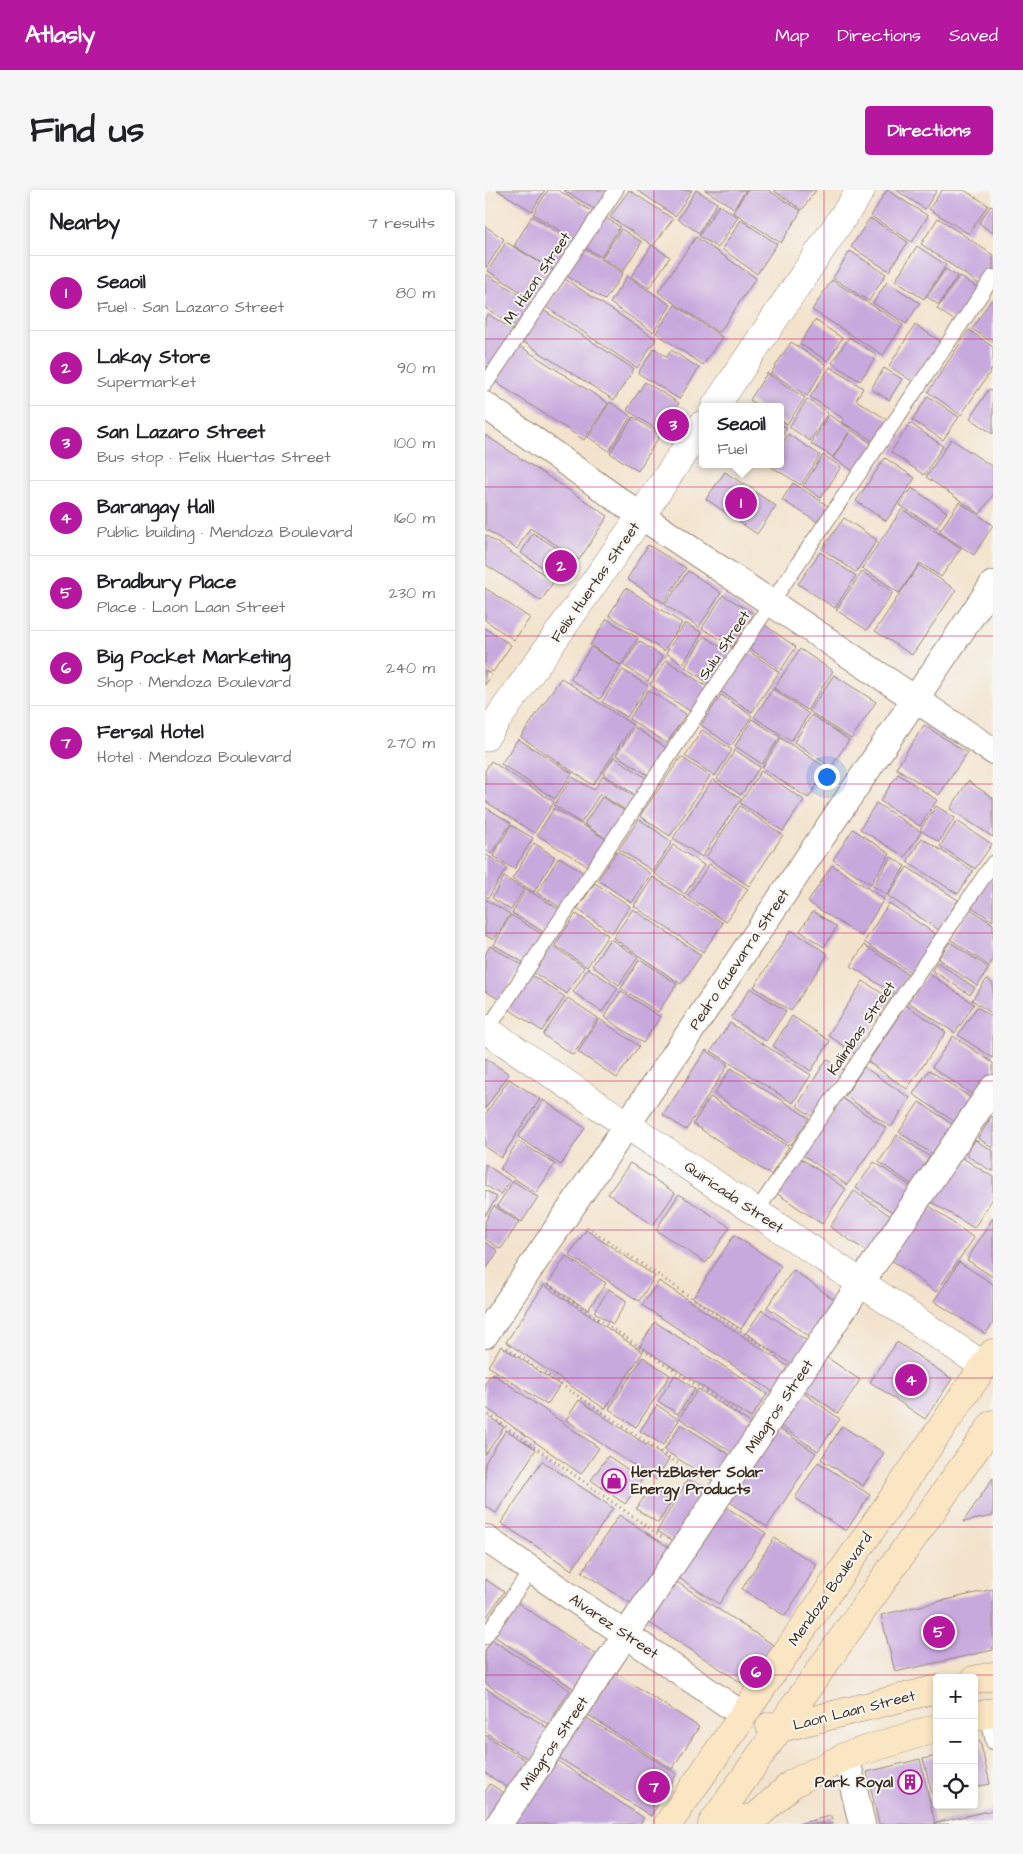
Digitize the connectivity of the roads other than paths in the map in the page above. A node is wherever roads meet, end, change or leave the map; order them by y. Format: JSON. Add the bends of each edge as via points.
{"nodes":[{"id":1,"x":616,"y":190,"type":"edge"},
{"id":2,"x":861,"y":190,"type":"edge"},
{"id":3,"x":993,"y":277,"type":"edge"},
{"id":4,"x":485,"y":385,"type":"edge"},
{"id":5,"x":718,"y":403,"type":"edge"},
{"id":6,"x":485,"y":405,"type":"edge"},
{"id":7,"x":699,"y":429,"type":"edge"},
{"id":8,"x":641,"y":516,"type":"junction"},
{"id":9,"x":993,"y":584,"type":"edge"},
{"id":10,"x":771,"y":603,"type":"junction"},
{"id":11,"x":915,"y":699,"type":"junction"},
{"id":12,"x":485,"y":737,"type":"edge"},
{"id":13,"x":993,"y":751,"type":"edge"},
{"id":14,"x":993,"y":863,"type":"edge"},
{"id":15,"x":486,"y":1031,"type":"edge"},
{"id":16,"x":993,"y":1088,"type":"edge"},
{"id":17,"x":627,"y":1125,"type":"junction"},
{"id":18,"x":756,"y":1212,"type":"junction"},
{"id":19,"x":860,"y":1283,"type":"junction"},
{"id":20,"x":486,"y":1334,"type":"edge"},
{"id":21,"x":988,"y":1360,"type":"edge"},
{"id":22,"x":993,"y":1424,"type":"edge"},
{"id":23,"x":485,"y":1538,"type":"edge"},
{"id":24,"x":531,"y":1570,"type":"junction"},
{"id":25,"x":626,"y":1635,"type":"junction"},
{"id":26,"x":485,"y":1637,"type":"edge"},
{"id":27,"x":993,"y":1676,"type":"edge"},
{"id":28,"x":978,"y":1679,"type":"edge"},
{"id":29,"x":933,"y":1690,"type":"edge"},
{"id":30,"x":985,"y":1714,"type":"edge"},
{"id":31,"x":743,"y":1715,"type":"junction"},
{"id":32,"x":777,"y":1728,"type":"junction"},
{"id":33,"x":933,"y":1729,"type":"edge"},
{"id":34,"x":993,"y":1742,"type":"edge"},
{"id":35,"x":846,"y":1756,"type":"junction"},
{"id":36,"x":499,"y":1824,"type":"edge"},
{"id":37,"x":668,"y":1824,"type":"edge"},
{"id":38,"x":712,"y":1824,"type":"edge"},
{"id":39,"x":716,"y":1824,"type":"edge"},
{"id":40,"x":862,"y":1824,"type":"edge"}],
"edges":[{"from":1,"to":4,"type":"lane","name":"M. Hizon Street"},
{"from":2,"to":5,"type":"street"},
{"from":3,"to":10,"type":"lane","name":"Sulu Street"},
{"from":6,"to":8,"type":"street"},
{"from":7,"to":8,"type":"street","name":"Felix Huertas Street"},
{"from":8,"to":10,"type":"street"},
{"from":8,"to":12,"type":"street","name":"Felix Huertas Street"},
{"from":9,"to":11,"type":"street","name":"Pedro Guevarra Street"},
{"from":10,"to":11,"type":"street"},
{"from":10,"to":15,"type":"lane","name":"Sulu Street"},
{"from":11,"to":13,"type":"street"},
{"from":11,"to":17,"type":"street","name":"Pedro Guevarra Street"},
{"from":14,"to":18,"type":"lane","name":"Kalimbas Street"},
{"from":15,"to":17,"type":"street","name":"Quiricada Street"},
{"from":16,"to":19,"type":"street","name":"Milagros Street"},
{"from":17,"to":18,"type":"street","name":"Quiricada Street"},
{"from":17,"to":20,"type":"street","name":"Pedro Guevarra Street"},
{"from":18,"to":19,"type":"street","name":"Quiricada Street"},
{"from":19,"to":21,"type":"street","name":"Quiricada Street"},
{"from":19,"to":25,"type":"street","name":"Milagros Street"},
{"from":21,"to":31,"type":"main road","name":"Mendoza Boulevard"},
{"from":22,"to":32,"type":"main road"},
{"from":23,"to":24,"type":"street","name":"Alvarez Street"},
{"from":24,"to":25,"type":"street","name":"Alvarez Street"},
{"from":24,"to":26,"type":"lane"},
{"from":25,"to":31,"type":"street","name":"Alvarez Street"},
{"from":25,"to":36,"type":"street","name":"Milagros Street"},
{"from":27,"to":28,"type":"main road"},
{"from":29,"to":32,"type":"main road","name":"Laon Laan Street"},
{"from":30,"to":34,"type":"lane"},
{"from":31,"to":32,"type":"main road","name":"Laon Laan Street"},
{"from":31,"to":37,"type":"main road","name":"Mendoza Boulevard"},
{"from":32,"to":38,"type":"main road"},
{"from":33,"to":35,"type":"main road"},
{"from":35,"to":39,"type":"main road","via":[[792,1784],[756,1817]]},
{"from":35,"to":40,"type":"street"}]}
